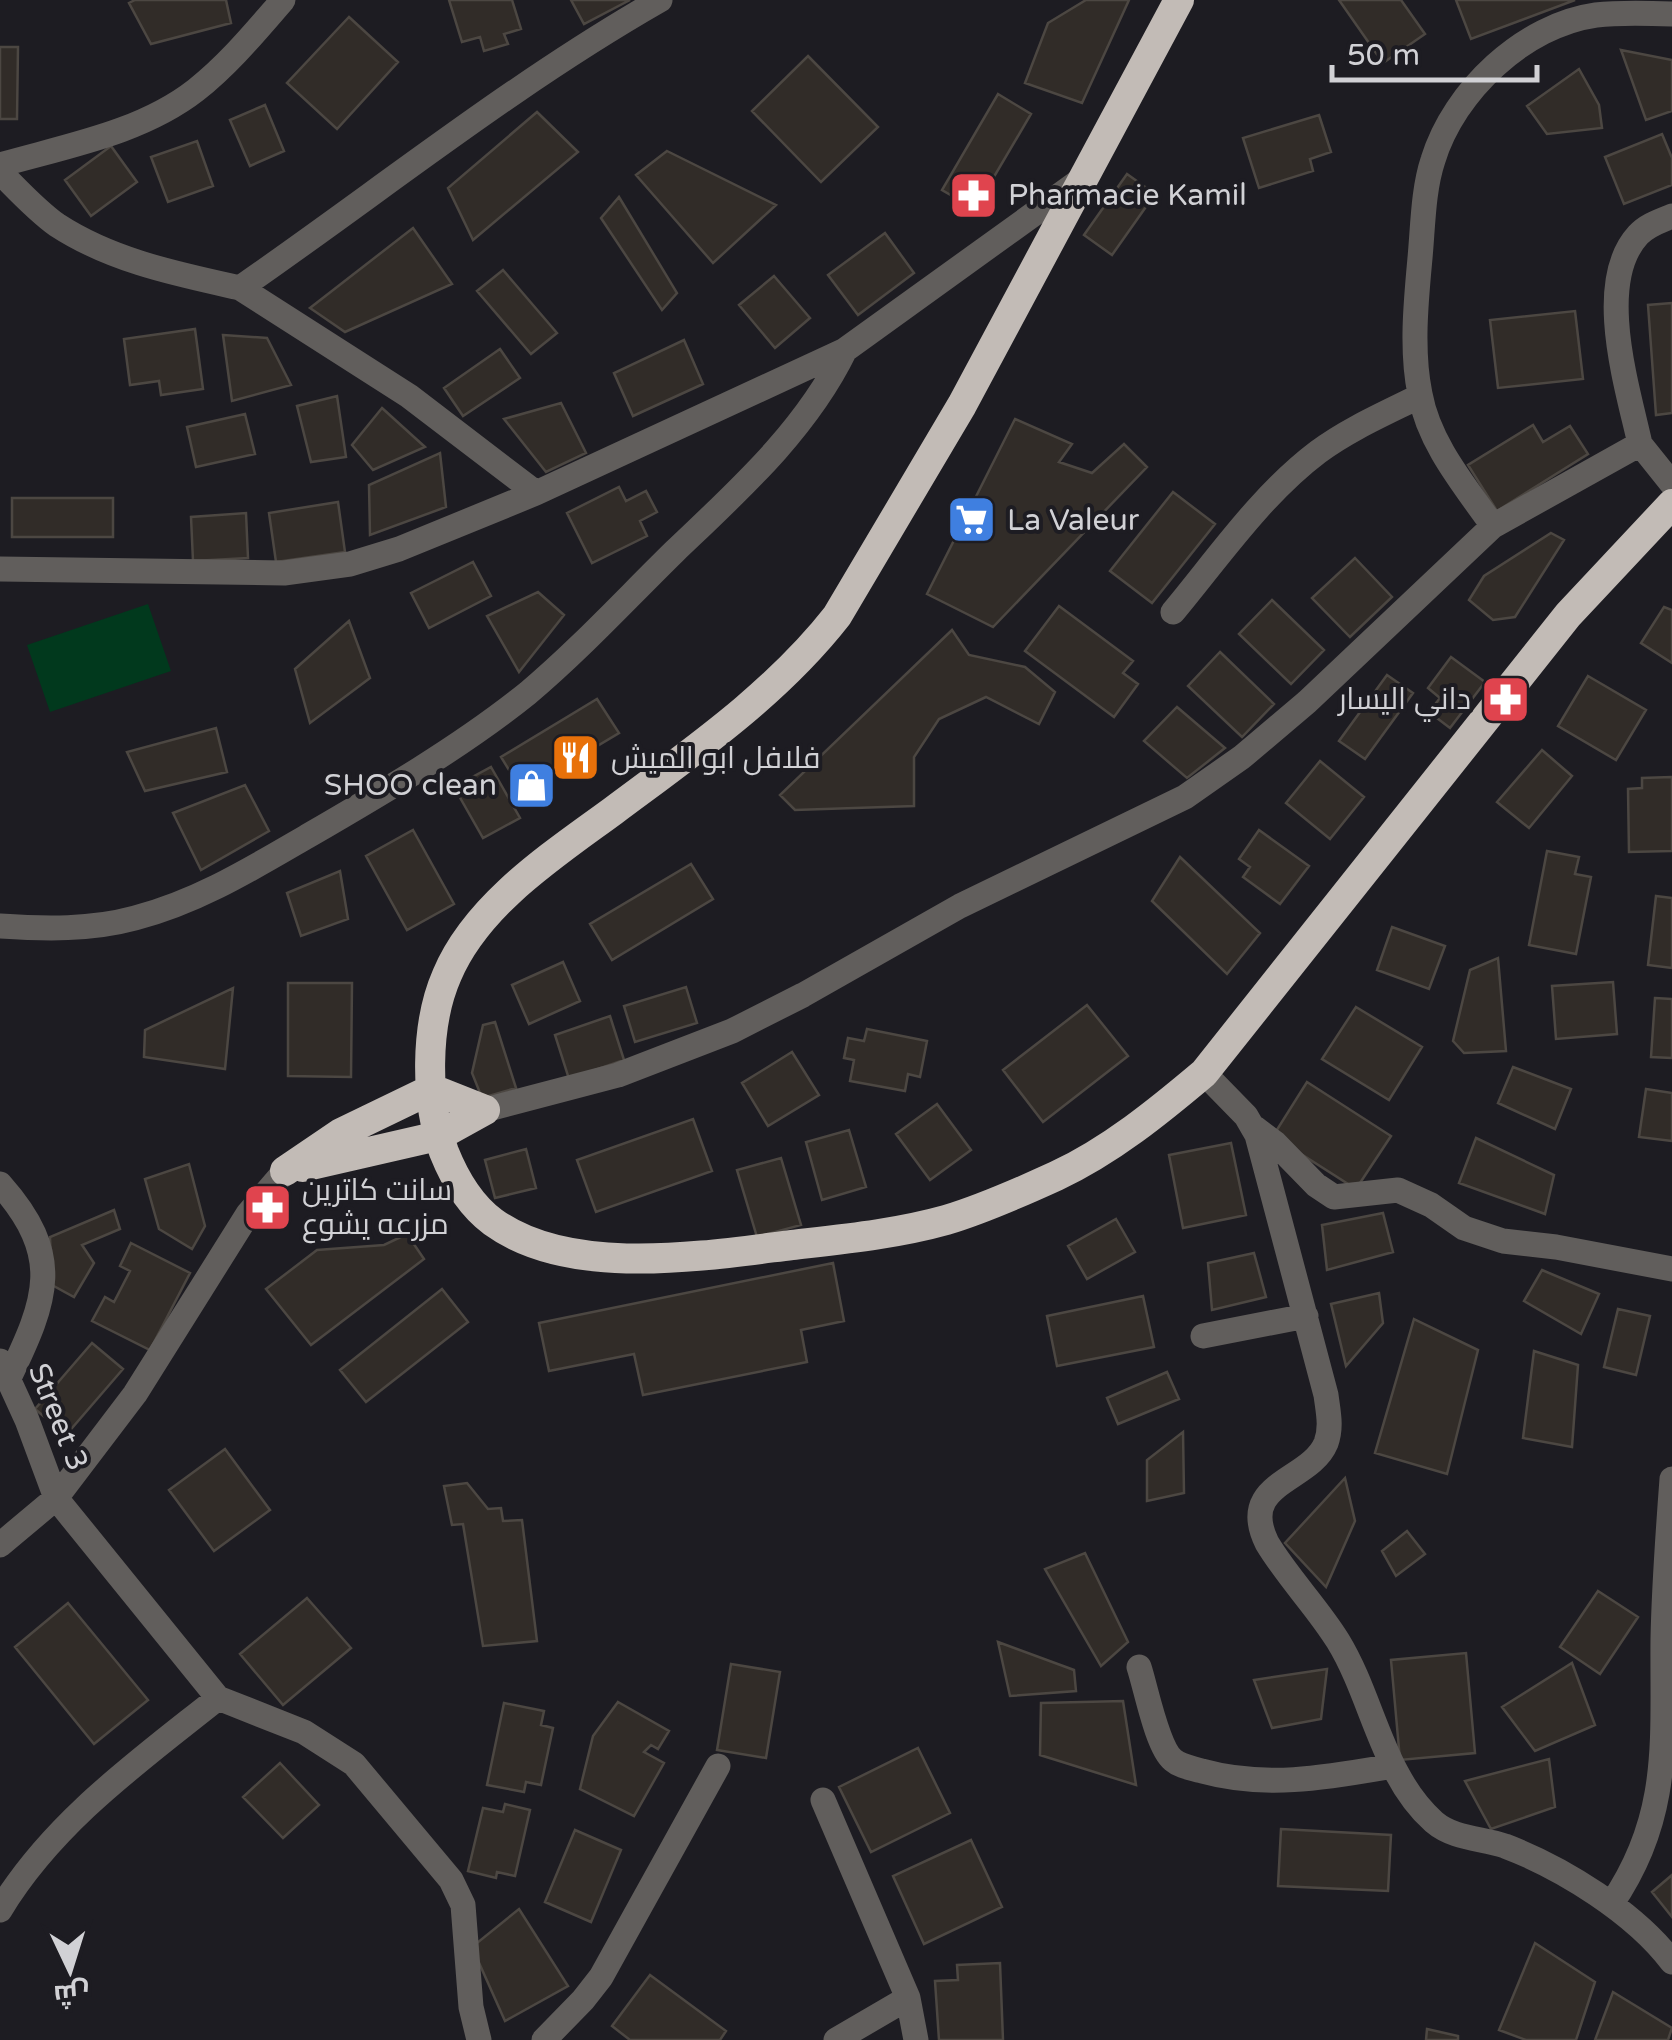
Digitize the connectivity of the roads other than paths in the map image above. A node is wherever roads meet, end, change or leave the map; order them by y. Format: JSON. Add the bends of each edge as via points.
{"nodes":[{"id":1,"x":284,"y":0,"type":"edge"},
{"id":2,"x":660,"y":0,"type":"edge"},
{"id":3,"x":1179,"y":0,"type":"edge"},
{"id":4,"x":1672,"y":14,"type":"edge"},
{"id":5,"x":0,"y":168,"type":"edge"},
{"id":6,"x":1085,"y":177,"type":"junction"},
{"id":7,"x":1672,"y":216,"type":"edge"},
{"id":8,"x":240,"y":288,"type":"junction"},
{"id":9,"x":846,"y":350,"type":"junction"},
{"id":10,"x":1420,"y":396,"type":"junction"},
{"id":11,"x":1640,"y":444,"type":"junction"},
{"id":12,"x":1672,"y":484,"type":"edge"},
{"id":13,"x":536,"y":493,"type":"junction"},
{"id":14,"x":1672,"y":504,"type":"edge"},
{"id":15,"x":1493,"y":526,"type":"junction"},
{"id":16,"x":0,"y":570,"type":"edge"},
{"id":17,"x":1173,"y":612,"type":"dead end"},
{"id":18,"x":0,"y":926,"type":"edge"},
{"id":19,"x":1204,"y":1073,"type":"junction"},
{"id":20,"x":432,"y":1089,"type":"junction"},
{"id":21,"x":485,"y":1110,"type":"junction"},
{"id":22,"x":1252,"y":1126,"type":"junction"},
{"id":23,"x":438,"y":1136,"type":"junction"},
{"id":24,"x":285,"y":1171,"type":"junction"},
{"id":25,"x":0,"y":1184,"type":"edge"},
{"id":26,"x":1672,"y":1269,"type":"edge"},
{"id":27,"x":1306,"y":1316,"type":"junction"},
{"id":28,"x":1203,"y":1336,"type":"dead end"},
{"id":29,"x":4,"y":1370,"type":"edge"},
{"id":30,"x":1672,"y":1479,"type":"edge"},
{"id":31,"x":56,"y":1498,"type":"junction"},
{"id":32,"x":0,"y":1546,"type":"edge"},
{"id":33,"x":1139,"y":1666,"type":"dead end"},
{"id":34,"x":218,"y":1698,"type":"junction"},
{"id":35,"x":718,"y":1766,"type":"dead end"},
{"id":36,"x":1393,"y":1766,"type":"junction"},
{"id":37,"x":823,"y":1800,"type":"dead end"},
{"id":38,"x":1612,"y":1903,"type":"junction"},
{"id":39,"x":0,"y":1910,"type":"edge"},
{"id":40,"x":1672,"y":1962,"type":"edge"},
{"id":41,"x":908,"y":1998,"type":"junction"},
{"id":42,"x":479,"y":2040,"type":"edge"},
{"id":43,"x":544,"y":2040,"type":"edge"},
{"id":44,"x":836,"y":2040,"type":"edge"},
{"id":45,"x":916,"y":2040,"type":"edge"}],
"edges":[{"from":1,"to":5,"type":"street","via":[[215,74],[168,108],[116,132]]},
{"from":2,"to":8,"type":"street","via":[[492,106]]},
{"from":3,"to":6,"type":"highway"},
{"from":4,"to":10,"type":"street","via":[[1593,15],[1536,37],[1460,106],[1433,160],[1425,207],[1416,346]]},
{"from":5,"to":8,"type":"street","via":[[39,210],[88,242],[139,263]]},
{"from":6,"to":9,"type":"street"},
{"from":6,"to":20,"type":"highway","via":[[962,406],[815,644],[718,733],[506,896],[458,954],[436,1008]]},
{"from":7,"to":11,"type":"street","via":[[1637,236],[1617,290],[1623,369]]},
{"from":8,"to":13,"type":"street","via":[[409,396]]},
{"from":9,"to":13,"type":"street"},
{"from":9,"to":18,"type":"street","via":[[776,452],[574,652],[478,728],[356,808],[198,896],[103,925]]},
{"from":10,"to":15,"type":"street","via":[[1444,456]]},
{"from":10,"to":17,"type":"street","via":[[1333,442],[1293,474]]},
{"from":11,"to":12,"type":"street"},
{"from":11,"to":15,"type":"street"},
{"from":13,"to":16,"type":"street","via":[[399,549],[315,570]]},
{"from":14,"to":19,"type":"highway","via":[[1568,615]]},
{"from":15,"to":21,"type":"street","via":[[1307,702],[1185,797],[960,906],[732,1032],[618,1075]]},
{"from":19,"to":22,"type":"street"},
{"from":19,"to":23,"type":"highway","via":[[1164,1107],[1059,1174],[952,1218],[881,1234],[694,1256],[584,1255],[517,1235],[478,1209]]},
{"from":20,"to":21,"type":"highway"},
{"from":20,"to":23,"type":"highway"},
{"from":20,"to":24,"type":"highway","via":[[341,1133]]},
{"from":21,"to":23,"type":"highway"},
{"from":22,"to":26,"type":"street","via":[[1334,1197],[1398,1190],[1464,1228],[1502,1241]]},
{"from":22,"to":27,"type":"street"},
{"from":23,"to":24,"type":"highway"},
{"from":24,"to":31,"type":"street","via":[[248,1214],[135,1394]]},
{"from":25,"to":29,"type":"street","via":[[33,1228],[42,1262],[37,1313]]},
{"from":27,"to":28,"type":"street"},
{"from":27,"to":36,"type":"street","via":[[1326,1394],[1328,1436],[1317,1456],[1267,1497],[1258,1524],[1339,1643]]},
{"from":29,"to":31,"type":"street","name":"Street 3"},
{"from":30,"to":38,"type":"street","via":[[1660,1790],[1638,1858]]},
{"from":31,"to":32,"type":"street"},
{"from":31,"to":34,"type":"street","name":"Street 3"},
{"from":33,"to":36,"type":"street","via":[[1164,1747],[1182,1765],[1282,1782]]},
{"from":34,"to":39,"type":"street","via":[[70,1823]]},
{"from":34,"to":42,"type":"street","via":[[304,1732],[354,1764],[451,1880],[463,1905]]},
{"from":35,"to":43,"type":"street","via":[[600,1977]]},
{"from":36,"to":38,"type":"street","via":[[1448,1832],[1503,1846]]},
{"from":37,"to":41,"type":"street"},
{"from":38,"to":40,"type":"street"},
{"from":41,"to":44,"type":"street"},
{"from":41,"to":45,"type":"street"}]}
